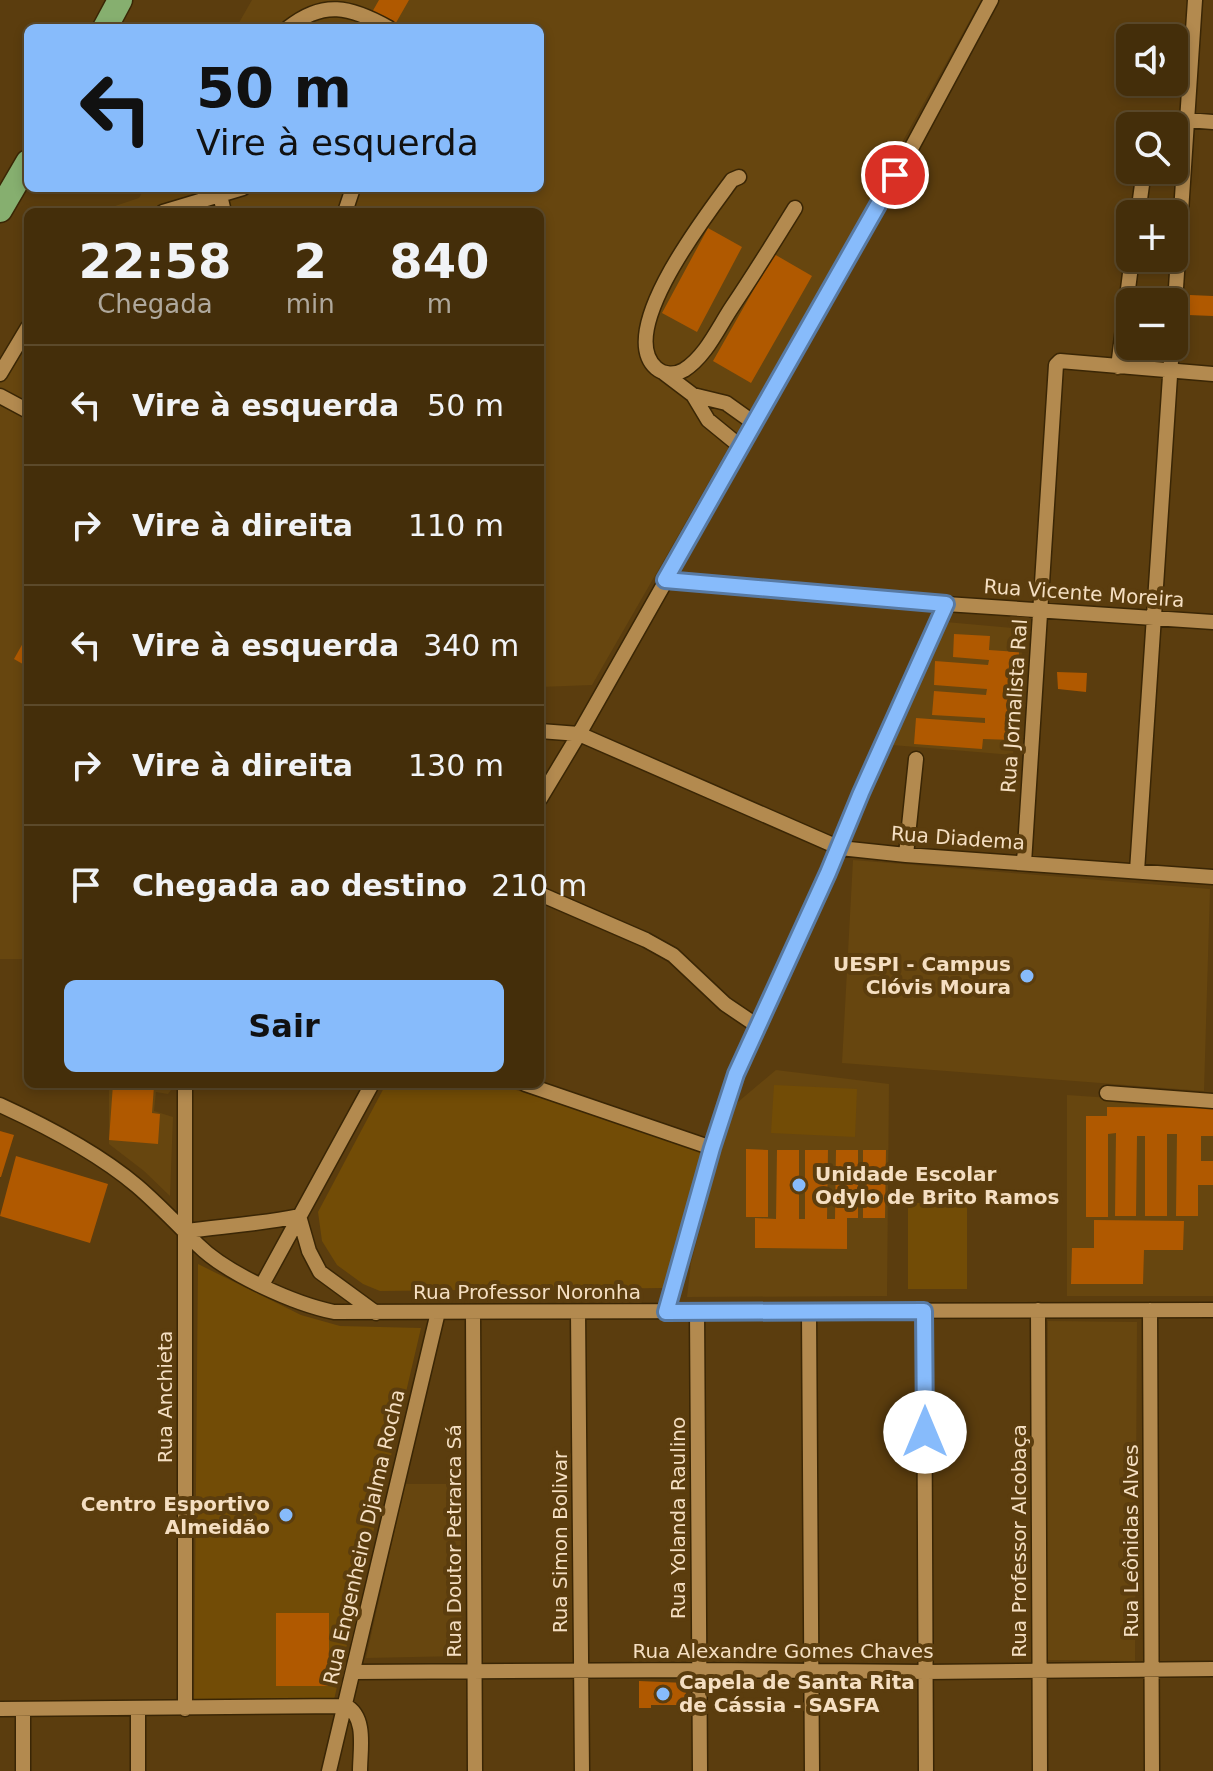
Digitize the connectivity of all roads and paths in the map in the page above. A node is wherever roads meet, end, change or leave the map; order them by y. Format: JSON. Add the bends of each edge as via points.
{"nodes":[{"id":1,"x":120,"y":0,"type":"edge"},
{"id":2,"x":991,"y":0,"type":"edge"},
{"id":3,"x":1195,"y":0,"type":"edge"},
{"id":4,"x":107,"y":24,"type":"edge"},
{"id":5,"x":291,"y":24,"type":"edge"},
{"id":6,"x":382,"y":24,"type":"edge"},
{"id":7,"x":1188,"y":112,"type":"edge"},
{"id":8,"x":1188,"y":120,"type":"edge"},
{"id":9,"x":1213,"y":122,"type":"edge"},
{"id":10,"x":24,"y":169,"type":"edge"},
{"id":11,"x":739,"y":177,"type":"dead end"},
{"id":12,"x":1183,"y":184,"type":"edge"},
{"id":13,"x":230,"y":192,"type":"edge"},
{"id":14,"x":220,"y":195,"type":"junction"},
{"id":15,"x":176,"y":208,"type":"edge"},
{"id":16,"x":223,"y":208,"type":"edge"},
{"id":17,"x":795,"y":208,"type":"dead end"},
{"id":18,"x":0,"y":210,"type":"edge"},
{"id":19,"x":1130,"y":272,"type":"edge"},
{"id":20,"x":1176,"y":288,"type":"edge"},
{"id":21,"x":24,"y":334,"type":"edge"},
{"id":22,"x":1171,"y":360,"type":"edge"},
{"id":23,"x":1118,"y":367,"type":"junction"},
{"id":24,"x":1170,"y":371,"type":"junction"},
{"id":25,"x":664,"y":373,"type":"junction"},
{"id":26,"x":0,"y":374,"type":"edge"},
{"id":27,"x":1213,"y":374,"type":"edge"},
{"id":28,"x":693,"y":395,"type":"junction"},
{"id":29,"x":0,"y":396,"type":"edge"},
{"id":30,"x":24,"y":409,"type":"edge"},
{"id":31,"x":754,"y":423,"type":"junction"},
{"id":32,"x":741,"y":447,"type":"junction"},
{"id":33,"x":665,"y":580,"type":"junction"},
{"id":34,"x":946,"y":604,"type":"junction"},
{"id":35,"x":1040,"y":611,"type":"junction"},
{"id":36,"x":1154,"y":618,"type":"junction"},
{"id":37,"x":1213,"y":622,"type":"edge"},
{"id":38,"x":544,"y":731,"type":"edge"},
{"id":39,"x":579,"y":734,"type":"junction"},
{"id":40,"x":916,"y":759,"type":"dead end"},
{"id":41,"x":544,"y":792,"type":"edge"},
{"id":42,"x":840,"y":848,"type":"junction"},
{"id":43,"x":906,"y":855,"type":"junction"},
{"id":44,"x":1024,"y":863,"type":"junction"},
{"id":45,"x":1137,"y":871,"type":"junction"},
{"id":46,"x":1213,"y":877,"type":"edge"},
{"id":47,"x":544,"y":896,"type":"edge"},
{"id":48,"x":759,"y":1027,"type":"junction"},
{"id":49,"x":185,"y":1088,"type":"edge"},
{"id":50,"x":370,"y":1088,"type":"edge"},
{"id":51,"x":537,"y":1088,"type":"edge"},
{"id":52,"x":1107,"y":1093,"type":"dead end"},
{"id":53,"x":1213,"y":1101,"type":"edge"},
{"id":54,"x":0,"y":1105,"type":"edge"},
{"id":55,"x":712,"y":1148,"type":"junction"},
{"id":56,"x":299,"y":1216,"type":"junction"},
{"id":57,"x":186,"y":1231,"type":"junction"},
{"id":58,"x":262,"y":1285,"type":"junction"},
{"id":59,"x":1038,"y":1310,"type":"junction"},
{"id":60,"x":1150,"y":1310,"type":"junction"},
{"id":61,"x":1213,"y":1310,"type":"edge"},
{"id":62,"x":924,"y":1311,"type":"junction"},
{"id":63,"x":438,"y":1312,"type":"junction"},
{"id":64,"x":473,"y":1312,"type":"junction"},
{"id":65,"x":578,"y":1312,"type":"junction"},
{"id":66,"x":666,"y":1312,"type":"junction"},
{"id":67,"x":697,"y":1312,"type":"junction"},
{"id":68,"x":376,"y":1313,"type":"junction"},
{"id":69,"x":809,"y":1313,"type":"junction"},
{"id":70,"x":1040,"y":1669,"type":"junction"},
{"id":71,"x":1213,"y":1669,"type":"edge"},
{"id":72,"x":582,"y":1670,"type":"junction"},
{"id":73,"x":699,"y":1670,"type":"junction"},
{"id":74,"x":1152,"y":1670,"type":"junction"},
{"id":75,"x":475,"y":1671,"type":"junction"},
{"id":76,"x":811,"y":1671,"type":"junction"},
{"id":77,"x":353,"y":1672,"type":"junction"},
{"id":78,"x":926,"y":1672,"type":"junction"},
{"id":79,"x":346,"y":1706,"type":"junction"},
{"id":80,"x":0,"y":1709,"type":"edge"},
{"id":81,"x":23,"y":1709,"type":"junction"},
{"id":82,"x":138,"y":1709,"type":"junction"},
{"id":83,"x":185,"y":1709,"type":"junction"},
{"id":84,"x":23,"y":1771,"type":"edge"},
{"id":85,"x":138,"y":1771,"type":"edge"},
{"id":86,"x":329,"y":1771,"type":"edge"},
{"id":87,"x":360,"y":1771,"type":"edge"},
{"id":88,"x":475,"y":1771,"type":"edge"},
{"id":89,"x":582,"y":1771,"type":"edge"},
{"id":90,"x":700,"y":1771,"type":"edge"},
{"id":91,"x":812,"y":1771,"type":"edge"},
{"id":92,"x":926,"y":1771,"type":"edge"},
{"id":93,"x":1040,"y":1771,"type":"edge"},
{"id":94,"x":1152,"y":1771,"type":"edge"}],
"edges":[{"from":1,"to":4,"type":"highway"},
{"from":2,"to":31,"type":"street"},
{"from":3,"to":7,"type":"street"},
{"from":5,"to":6,"type":"street","via":[[313,6],[328,3],[346,4]]},
{"from":8,"to":9,"type":"street"},
{"from":10,"to":18,"type":"highway"},
{"from":11,"to":25,"type":"street","via":[[700,224],[653,310],[644,340],[646,355]]},
{"from":12,"to":20,"type":"street"},
{"from":13,"to":14,"type":"street"},
{"from":14,"to":15,"type":"street"},
{"from":14,"to":16,"type":"street"},
{"from":17,"to":25,"type":"street","via":[[707,346],[687,368]]},
{"from":19,"to":23,"type":"street"},
{"from":21,"to":26,"type":"street"},
{"from":22,"to":24,"type":"street"},
{"from":23,"to":24,"type":"street"},
{"from":23,"to":35,"type":"street","name":"Rua Jornalista Ral","via":[[1060,361],[1056,365]]},
{"from":24,"to":27,"type":"street"},
{"from":24,"to":36,"type":"street"},
{"from":25,"to":28,"type":"street"},
{"from":28,"to":31,"type":"street","via":[[726,403]]},
{"from":28,"to":32,"type":"street","via":[[708,420]]},
{"from":29,"to":30,"type":"street"},
{"from":31,"to":32,"type":"street"},
{"from":32,"to":33,"type":"street"},
{"from":33,"to":34,"type":"street","name":"Rua Vicente Moreira"},
{"from":33,"to":39,"type":"street"},
{"from":34,"to":35,"type":"street","name":"Rua Vicente Moreira"},
{"from":34,"to":42,"type":"street"},
{"from":35,"to":36,"type":"street","name":"Rua Vicente Moreira"},
{"from":35,"to":44,"type":"street","name":"Rua Jornalista Ral"},
{"from":36,"to":37,"type":"street","name":"Rua Vicente Moreira"},
{"from":36,"to":45,"type":"street"},
{"from":38,"to":39,"type":"street"},
{"from":39,"to":41,"type":"street"},
{"from":39,"to":42,"type":"street","name":"Rua Diadema"},
{"from":40,"to":43,"type":"street"},
{"from":42,"to":43,"type":"street","name":"Rua Diadema"},
{"from":42,"to":48,"type":"street"},
{"from":43,"to":44,"type":"street","name":"Rua Diadema"},
{"from":44,"to":45,"type":"street","name":"Rua Diadema"},
{"from":45,"to":46,"type":"street","name":"Rua Diadema"},
{"from":47,"to":48,"type":"street","via":[[673,955],[725,1004]]},
{"from":48,"to":55,"type":"street","via":[[736,1074]]},
{"from":49,"to":57,"type":"street","name":"Rua Anchieta"},
{"from":50,"to":56,"type":"street"},
{"from":51,"to":55,"type":"street"},
{"from":52,"to":53,"type":"street"},
{"from":54,"to":57,"type":"street","name":"Rua Professor Noronha","via":[[109,1165]]},
{"from":55,"to":66,"type":"street"},
{"from":56,"to":57,"type":"street"},
{"from":56,"to":58,"type":"street"},
{"from":56,"to":68,"type":"street","via":[[320,1272]]},
{"from":57,"to":58,"type":"street","name":"Rua Professor Noronha","via":[[221,1263]]},
{"from":57,"to":83,"type":"street","name":"Rua Anchieta"},
{"from":58,"to":68,"type":"street","name":"Rua Professor Noronha","via":[[313,1308]]},
{"from":59,"to":60,"type":"street","name":"Rua Professor Noronha"},
{"from":59,"to":62,"type":"street","name":"Rua Professor Noronha"},
{"from":59,"to":70,"type":"street","name":"Rua Professor Alcobaça"},
{"from":60,"to":61,"type":"street","name":"Rua Professor Noronha"},
{"from":60,"to":74,"type":"street","name":"Rua Leônidas Alves"},
{"from":62,"to":69,"type":"street","name":"Rua Professor Noronha"},
{"from":62,"to":78,"type":"street"},
{"from":63,"to":64,"type":"street","name":"Rua Professor Noronha"},
{"from":63,"to":68,"type":"street","name":"Rua Professor Noronha"},
{"from":63,"to":77,"type":"street","name":"Rua Engenheiro Djalma Rocha"},
{"from":64,"to":65,"type":"street","name":"Rua Professor Noronha"},
{"from":64,"to":75,"type":"street","name":"Rua Doutor Petrarca Sá"},
{"from":65,"to":66,"type":"street","name":"Rua Professor Noronha"},
{"from":65,"to":72,"type":"street","name":"Rua Simon Bolivar"},
{"from":66,"to":67,"type":"street","name":"Rua Professor Noronha"},
{"from":67,"to":69,"type":"street","name":"Rua Professor Noronha"},
{"from":67,"to":73,"type":"street","name":"Rua Yolanda Raulino"},
{"from":69,"to":76,"type":"street"},
{"from":70,"to":74,"type":"street","name":"Rua Alexandre Gomes Chaves"},
{"from":70,"to":78,"type":"street","name":"Rua Alexandre Gomes Chaves"},
{"from":70,"to":93,"type":"street","name":"Rua Professor Alcobaça"},
{"from":71,"to":74,"type":"street","name":"Rua Alexandre Gomes Chaves"},
{"from":72,"to":73,"type":"street","name":"Rua Alexandre Gomes Chaves"},
{"from":72,"to":75,"type":"street","name":"Rua Alexandre Gomes Chaves"},
{"from":72,"to":89,"type":"street","name":"Rua Simon Bolivar"},
{"from":73,"to":76,"type":"street","name":"Rua Alexandre Gomes Chaves"},
{"from":73,"to":90,"type":"street","name":"Rua Yolanda Raulino"},
{"from":74,"to":94,"type":"street","name":"Rua Leônidas Alves"},
{"from":75,"to":77,"type":"street","name":"Rua Alexandre Gomes Chaves"},
{"from":75,"to":88,"type":"street","name":"Rua Doutor Petrarca Sá"},
{"from":76,"to":78,"type":"street","name":"Rua Alexandre Gomes Chaves"},
{"from":76,"to":91,"type":"street"},
{"from":77,"to":79,"type":"street","name":"Rua Engenheiro Djalma Rocha"},
{"from":78,"to":92,"type":"street"},
{"from":79,"to":83,"type":"street"},
{"from":79,"to":86,"type":"street","name":"Rua Engenheiro Djalma Rocha"},
{"from":79,"to":87,"type":"street","via":[[358,1718]]},
{"from":80,"to":81,"type":"street"},
{"from":81,"to":82,"type":"street"},
{"from":81,"to":84,"type":"street"},
{"from":82,"to":83,"type":"street"},
{"from":82,"to":85,"type":"street"}]}
